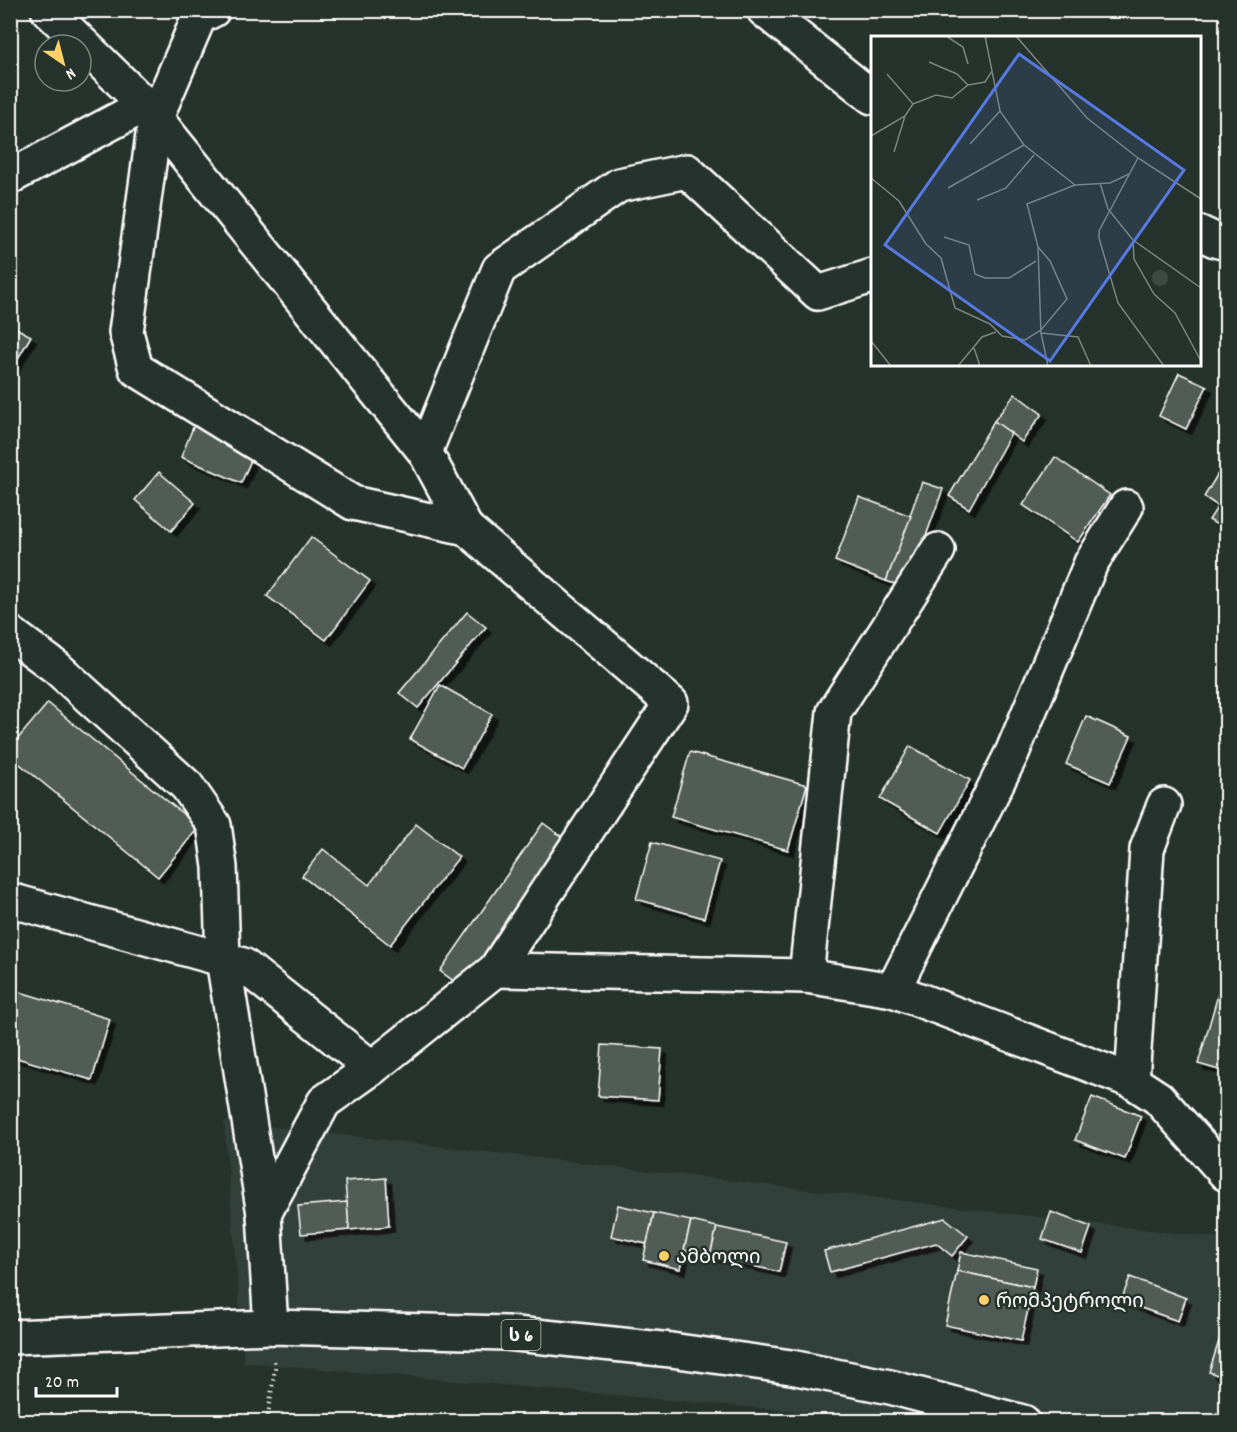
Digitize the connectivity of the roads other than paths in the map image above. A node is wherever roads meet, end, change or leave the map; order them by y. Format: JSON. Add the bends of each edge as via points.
{"nodes":[{"id":1,"x":48,"y":10,"type":"edge"},
{"id":2,"x":213,"y":10,"type":"edge"},
{"id":3,"x":764,"y":10,"type":"edge"},
{"id":4,"x":871,"y":95,"type":"edge"},
{"id":5,"x":150,"y":112,"type":"junction"},
{"id":6,"x":10,"y":177,"type":"edge"},
{"id":7,"x":1201,"y":233,"type":"edge"},
{"id":8,"x":1227,"y":243,"type":"edge"},
{"id":9,"x":871,"y":277,"type":"edge"},
{"id":10,"x":425,"y":452,"type":"junction"},
{"id":11,"x":1126,"y":507,"type":"dead end"},
{"id":12,"x":466,"y":528,"type":"junction"},
{"id":13,"x":938,"y":550,"type":"dead end"},
{"id":14,"x":10,"y":633,"type":"edge"},
{"id":15,"x":1164,"y":806,"type":"dead end"},
{"id":16,"x":10,"y":900,"type":"edge"},
{"id":17,"x":223,"y":959,"type":"junction"},
{"id":18,"x":495,"y":970,"type":"junction"},
{"id":19,"x":806,"y":976,"type":"junction"},
{"id":20,"x":893,"y":990,"type":"junction"},
{"id":21,"x":372,"y":1068,"type":"junction"},
{"id":22,"x":1132,"y":1081,"type":"junction"},
{"id":23,"x":1227,"y":1174,"type":"edge"},
{"id":24,"x":264,"y":1214,"type":"junction"},
{"id":25,"x":271,"y":1327,"type":"junction"},
{"id":26,"x":10,"y":1337,"type":"edge"},
{"id":27,"x":1023,"y":1422,"type":"edge"}],
"edges":[{"from":1,"to":5,"type":"main road"},
{"from":2,"to":5,"type":"main road","via":[[199,17]]},
{"from":3,"to":4,"type":"main road"},
{"from":5,"to":6,"type":"main road"},
{"from":5,"to":10,"type":"main road"},
{"from":5,"to":12,"type":"main road","via":[[126,332],[136,369],[353,503]]},
{"from":7,"to":8,"type":"main road"},
{"from":9,"to":10,"type":"main road","via":[[818,293],[687,171],[618,185],[499,269]]},
{"from":10,"to":12,"type":"main road"},
{"from":11,"to":20,"type":"main road","via":[[1091,563],[1012,753]]},
{"from":12,"to":18,"type":"main road","via":[[671,704]]},
{"from":13,"to":19,"type":"main road","via":[[834,712]]},
{"from":14,"to":17,"type":"main road","via":[[57,668],[187,786],[214,825],[220,867]]},
{"from":15,"to":22,"type":"main road","via":[[1147,849]]},
{"from":16,"to":17,"type":"main road"},
{"from":17,"to":21,"type":"main road","via":[[243,965]]},
{"from":17,"to":24,"type":"main road"},
{"from":18,"to":19,"type":"main road"},
{"from":18,"to":21,"type":"main road"},
{"from":19,"to":20,"type":"main road"},
{"from":20,"to":22,"type":"main road"},
{"from":21,"to":24,"type":"main road","via":[[324,1102]]},
{"from":22,"to":23,"type":"main road","via":[[1158,1098]]},
{"from":24,"to":25,"type":"main road"},
{"from":25,"to":26,"type":"main road","number":"ს 6"},
{"from":25,"to":27,"type":"main road","number":"ს 6","via":[[506,1333],[671,1350],[791,1367],[890,1387]]}]}
